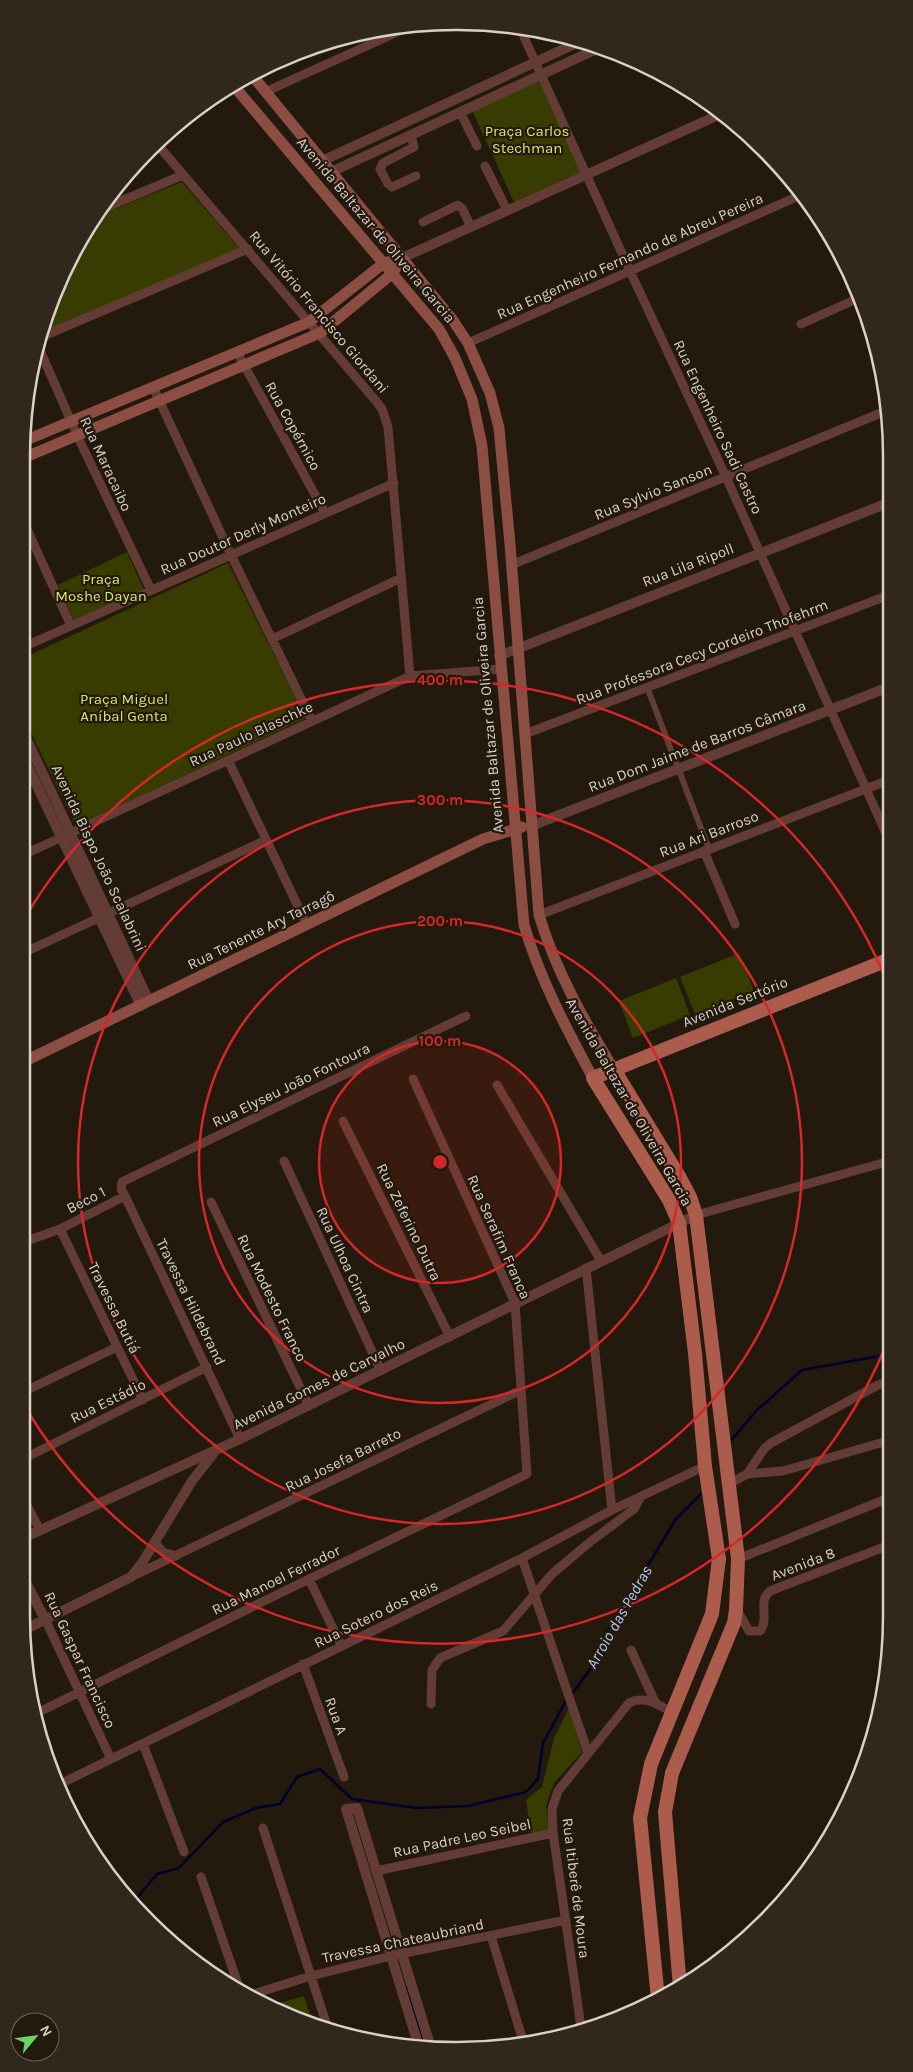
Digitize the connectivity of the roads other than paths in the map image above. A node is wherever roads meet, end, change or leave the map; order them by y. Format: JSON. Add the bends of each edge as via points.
{"nodes":[{"id":1,"x":390,"y":36,"type":"edge"},
{"id":2,"x":523,"y":36,"type":"edge"},
{"id":3,"x":570,"y":46,"type":"edge"},
{"id":4,"x":590,"y":52,"type":"edge"},
{"id":5,"x":535,"y":62,"type":"junction"},
{"id":6,"x":540,"y":74,"type":"junction"},
{"id":7,"x":256,"y":80,"type":"edge"},
{"id":8,"x":238,"y":90,"type":"edge"},
{"id":9,"x":266,"y":92,"type":"junction"},
{"id":10,"x":460,"y":112,"type":"junction"},
{"id":11,"x":714,"y":117,"type":"edge"},
{"id":12,"x":410,"y":134,"type":"junction"},
{"id":13,"x":477,"y":146,"type":"dead end"},
{"id":14,"x":161,"y":149,"type":"edge"},
{"id":15,"x":322,"y":160,"type":"junction"},
{"id":16,"x":485,"y":166,"type":"dead end"},
{"id":17,"x":331,"y":172,"type":"junction"},
{"id":18,"x":586,"y":174,"type":"junction"},
{"id":19,"x":183,"y":175,"type":"junction"},
{"id":20,"x":416,"y":176,"type":"dead end"},
{"id":21,"x":795,"y":197,"type":"edge"},
{"id":22,"x":113,"y":205,"type":"edge"},
{"id":23,"x":507,"y":210,"type":"junction"},
{"id":24,"x":423,"y":222,"type":"dead end"},
{"id":25,"x":471,"y":226,"type":"junction"},
{"id":26,"x":248,"y":249,"type":"junction"},
{"id":27,"x":402,"y":258,"type":"junction"},
{"id":28,"x":384,"y":263,"type":"junction"},
{"id":29,"x":630,"y":271,"type":"junction"},
{"id":30,"x":393,"y":273,"type":"junction"},
{"id":31,"x":854,"y":301,"type":"edge"},
{"id":32,"x":309,"y":322,"type":"junction"},
{"id":33,"x":801,"y":324,"type":"dead end"},
{"id":34,"x":320,"y":333,"type":"junction"},
{"id":35,"x":49,"y":334,"type":"edge"},
{"id":36,"x":468,"y":343,"type":"junction"},
{"id":37,"x":237,"y":352,"type":"junction"},
{"id":38,"x":42,"y":356,"type":"edge"},
{"id":39,"x":244,"y":365,"type":"junction"},
{"id":40,"x":153,"y":387,"type":"junction"},
{"id":41,"x":159,"y":401,"type":"junction"},
{"id":42,"x":880,"y":413,"type":"edge"},
{"id":43,"x":70,"y":421,"type":"junction"},
{"id":44,"x":77,"y":435,"type":"junction"},
{"id":45,"x":31,"y":438,"type":"edge"},
{"id":46,"x":30,"y":455,"type":"edge"},
{"id":47,"x":726,"y":477,"type":"junction"},
{"id":48,"x":394,"y":483,"type":"junction"},
{"id":49,"x":883,"y":505,"type":"edge"},
{"id":50,"x":325,"y":513,"type":"junction"},
{"id":51,"x":30,"y":536,"type":"edge"},
{"id":52,"x":761,"y":553,"type":"junction"},
{"id":53,"x":231,"y":555,"type":"junction"},
{"id":54,"x":511,"y":565,"type":"junction"},
{"id":55,"x":402,"y":578,"type":"junction"},
{"id":56,"x":151,"y":590,"type":"junction"},
{"id":57,"x":883,"y":597,"type":"edge"},
{"id":58,"x":71,"y":626,"type":"junction"},
{"id":59,"x":796,"y":631,"type":"junction"},
{"id":60,"x":272,"y":639,"type":"junction"},
{"id":61,"x":30,"y":644,"type":"edge"},
{"id":62,"x":517,"y":648,"type":"junction"},
{"id":63,"x":499,"y":656,"type":"junction"},
{"id":64,"x":501,"y":669,"type":"junction"},
{"id":65,"x":410,"y":676,"type":"junction"},
{"id":66,"x":647,"y":687,"type":"junction"},
{"id":67,"x":883,"y":689,"type":"edge"},
{"id":68,"x":830,"y":709,"type":"junction"},
{"id":69,"x":312,"y":721,"type":"junction"},
{"id":70,"x":525,"y":734,"type":"junction"},
{"id":71,"x":228,"y":760,"type":"junction"},
{"id":72,"x":30,"y":764,"type":"edge"},
{"id":73,"x":678,"y":770,"type":"junction"},
{"id":74,"x":883,"y":782,"type":"edge"},
{"id":75,"x":866,"y":788,"type":"junction"},
{"id":76,"x":531,"y":826,"type":"junction"},
{"id":77,"x":883,"y":826,"type":"edge"},
{"id":78,"x":514,"y":829,"type":"junction"},
{"id":79,"x":66,"y":836,"type":"junction"},
{"id":80,"x":266,"y":840,"type":"junction"},
{"id":81,"x":706,"y":850,"type":"junction"},
{"id":82,"x":30,"y":852,"type":"edge"},
{"id":83,"x":539,"y":915,"type":"junction"},
{"id":84,"x":104,"y":916,"type":"junction"},
{"id":85,"x":307,"y":924,"type":"junction"},
{"id":86,"x":736,"y":924,"type":"dead end"},
{"id":87,"x":30,"y":950,"type":"edge"},
{"id":88,"x":883,"y":962,"type":"edge"},
{"id":89,"x":145,"y":1004,"type":"junction"},
{"id":90,"x":466,"y":1016,"type":"dead end"},
{"id":91,"x":30,"y":1059,"type":"edge"},
{"id":92,"x":613,"y":1068,"type":"junction"},
{"id":93,"x":593,"y":1078,"type":"junction"},
{"id":94,"x":413,"y":1079,"type":"dead end"},
{"id":95,"x":497,"y":1085,"type":"dead end"},
{"id":96,"x":343,"y":1121,"type":"dead end"},
{"id":97,"x":284,"y":1161,"type":"dead end"},
{"id":98,"x":883,"y":1163,"type":"edge"},
{"id":99,"x":125,"y":1196,"type":"junction"},
{"id":100,"x":211,"y":1202,"type":"dead end"},
{"id":101,"x":696,"y":1215,"type":"junction"},
{"id":102,"x":678,"y":1222,"type":"junction"},
{"id":103,"x":60,"y":1229,"type":"junction"},
{"id":104,"x":30,"y":1239,"type":"edge"},
{"id":105,"x":601,"y":1261,"type":"junction"},
{"id":106,"x":586,"y":1268,"type":"junction"},
{"id":107,"x":515,"y":1303,"type":"junction"},
{"id":108,"x":450,"y":1337,"type":"junction"},
{"id":109,"x":117,"y":1347,"type":"junction"},
{"id":110,"x":207,"y":1367,"type":"junction"},
{"id":111,"x":381,"y":1371,"type":"junction"},
{"id":112,"x":883,"y":1384,"type":"edge"},
{"id":113,"x":30,"y":1389,"type":"edge"},
{"id":114,"x":521,"y":1390,"type":"junction"},
{"id":115,"x":143,"y":1400,"type":"junction"},
{"id":116,"x":309,"y":1406,"type":"junction"},
{"id":117,"x":240,"y":1439,"type":"junction"},
{"id":118,"x":883,"y":1442,"type":"edge"},
{"id":119,"x":215,"y":1451,"type":"junction"},
{"id":120,"x":30,"y":1456,"type":"edge"},
{"id":121,"x":705,"y":1469,"type":"junction"},
{"id":122,"x":527,"y":1474,"type":"joint"},
{"id":123,"x":748,"y":1474,"type":"junction"},
{"id":124,"x":729,"y":1484,"type":"junction"},
{"id":125,"x":640,"y":1498,"type":"junction"},
{"id":126,"x":883,"y":1500,"type":"edge"},
{"id":127,"x":612,"y":1510,"type":"junction"},
{"id":128,"x":30,"y":1511,"type":"edge"},
{"id":129,"x":40,"y":1530,"type":"junction"},
{"id":130,"x":30,"y":1535,"type":"edge"},
{"id":131,"x":155,"y":1543,"type":"junction"},
{"id":132,"x":883,"y":1547,"type":"edge"},
{"id":133,"x":177,"y":1556,"type":"junction"},
{"id":134,"x":522,"y":1558,"type":"junction"},
{"id":135,"x":738,"y":1559,"type":"junction"},
{"id":136,"x":131,"y":1577,"type":"junction"},
{"id":137,"x":309,"y":1579,"type":"junction"},
{"id":138,"x":30,"y":1591,"type":"edge"},
{"id":139,"x":534,"y":1594,"type":"junction"},
{"id":140,"x":736,"y":1610,"type":"junction"},
{"id":141,"x":44,"y":1619,"type":"junction"},
{"id":142,"x":30,"y":1626,"type":"edge"},
{"id":143,"x":342,"y":1645,"type":"junction"},
{"id":144,"x":631,"y":1650,"type":"dead end"},
{"id":145,"x":303,"y":1664,"type":"junction"},
{"id":146,"x":79,"y":1694,"type":"junction"},
{"id":147,"x":655,"y":1702,"type":"junction"},
{"id":148,"x":431,"y":1704,"type":"dead end"},
{"id":149,"x":41,"y":1711,"type":"edge"},
{"id":150,"x":672,"y":1712,"type":"junction"},
{"id":151,"x":143,"y":1744,"type":"junction"},
{"id":152,"x":588,"y":1753,"type":"junction"},
{"id":153,"x":111,"y":1759,"type":"junction"},
{"id":154,"x":344,"y":1777,"type":"dead end"},
{"id":155,"x":64,"y":1782,"type":"edge"},
{"id":156,"x":263,"y":1828,"type":"dead end"},
{"id":157,"x":554,"y":1833,"type":"junction"},
{"id":158,"x":184,"y":1852,"type":"dead end"},
{"id":159,"x":376,"y":1871,"type":"junction"},
{"id":160,"x":201,"y":1877,"type":"dead end"},
{"id":161,"x":566,"y":1920,"type":"junction"},
{"id":162,"x":491,"y":1936,"type":"junction"},
{"id":163,"x":396,"y":1955,"type":"junction"},
{"id":164,"x":311,"y":1976,"type":"junction"},
{"id":165,"x":679,"y":1979,"type":"edge"},
{"id":166,"x":236,"y":1980,"type":"edge"},
{"id":167,"x":657,"y":1992,"type":"edge"},
{"id":168,"x":258,"y":1993,"type":"edge"},
{"id":169,"x":325,"y":2021,"type":"edge"},
{"id":170,"x":580,"y":2023,"type":"edge"},
{"id":171,"x":522,"y":2037,"type":"edge"},
{"id":172,"x":417,"y":2040,"type":"edge"},
{"id":173,"x":428,"y":2041,"type":"edge"}],
"edges":[{"from":1,"to":9,"type":"street"},
{"from":2,"to":5,"type":"street","name":"Rua Engenheiro Sadi Castro"},
{"from":3,"to":5,"type":"street"},
{"from":4,"to":6,"type":"street"},
{"from":5,"to":6,"type":"street","name":"Rua Engenheiro Sadi Castro"},
{"from":5,"to":15,"type":"street"},
{"from":6,"to":10,"type":"street"},
{"from":6,"to":18,"type":"street","name":"Rua Engenheiro Sadi Castro"},
{"from":7,"to":9,"type":"main road","name":"Avenida Baltazar de Oliveira Garcia"},
{"from":8,"to":28,"type":"main road","name":"Avenida Baltazar de Oliveira Garcia"},
{"from":9,"to":15,"type":"main road","name":"Avenida Baltazar de Oliveira Garcia"},
{"from":10,"to":12,"type":"street"},
{"from":10,"to":13,"type":"street"},
{"from":11,"to":18,"type":"street"},
{"from":12,"to":17,"type":"street"},
{"from":12,"to":20,"type":"street","via":[[414,147],[383,163],[380,169],[392,187]]},
{"from":14,"to":19,"type":"street","name":"Rua Vitório Francisco Giordani"},
{"from":15,"to":17,"type":"main road","name":"Avenida Baltazar de Oliveira Garcia"},
{"from":16,"to":23,"type":"street"},
{"from":17,"to":27,"type":"main road","name":"Avenida Baltazar de Oliveira Garcia"},
{"from":18,"to":23,"type":"street"},
{"from":18,"to":29,"type":"street","name":"Rua Engenheiro Sadi Castro"},
{"from":19,"to":22,"type":"street"},
{"from":19,"to":26,"type":"street","name":"Rua Vitório Francisco Giordani"},
{"from":21,"to":29,"type":"street","name":"Rua Engenheiro Fernando de Abreu Pereira"},
{"from":23,"to":25,"type":"street"},
{"from":24,"to":25,"type":"street","via":[[458,205]]},
{"from":25,"to":27,"type":"street"},
{"from":26,"to":32,"type":"street","name":"Rua Vitório Francisco Giordani"},
{"from":26,"to":35,"type":"street"},
{"from":27,"to":28,"type":"main road"},
{"from":27,"to":30,"type":"main road"},
{"from":27,"to":36,"type":"main road","name":"Avenida Baltazar de Oliveira Garcia"},
{"from":28,"to":30,"type":"main road","name":"Avenida Baltazar de Oliveira Garcia"},
{"from":28,"to":32,"type":"main road"},
{"from":29,"to":36,"type":"street","name":"Rua Engenheiro Fernando de Abreu Pereira"},
{"from":29,"to":47,"type":"street","name":"Rua Engenheiro Sadi Castro"},
{"from":30,"to":34,"type":"main road"},
{"from":30,"to":63,"type":"main road","name":"Avenida Baltazar de Oliveira Garcia","via":[[439,329],[472,399],[482,446]]},
{"from":31,"to":33,"type":"street"},
{"from":32,"to":34,"type":"street","name":"Rua Vitório Francisco Giordani"},
{"from":32,"to":37,"type":"main road"},
{"from":34,"to":39,"type":"main road"},
{"from":34,"to":48,"type":"street","name":"Rua Vitório Francisco Giordani","via":[[382,409],[388,427]]},
{"from":36,"to":54,"type":"main road","name":"Avenida Baltazar de Oliveira Garcia","via":[[490,393],[498,428]]},
{"from":37,"to":39,"type":"street","name":"Rua Copérnico"},
{"from":37,"to":40,"type":"main road"},
{"from":38,"to":43,"type":"street","name":"Rua Maracaibo"},
{"from":39,"to":41,"type":"main road"},
{"from":39,"to":50,"type":"street","name":"Rua Copérnico"},
{"from":40,"to":41,"type":"street"},
{"from":40,"to":43,"type":"main road"},
{"from":41,"to":44,"type":"main road"},
{"from":41,"to":53,"type":"street"},
{"from":42,"to":47,"type":"street","name":"Rua Sylvio Sanson"},
{"from":43,"to":44,"type":"street","name":"Rua Maracaibo"},
{"from":43,"to":45,"type":"main road"},
{"from":44,"to":46,"type":"main road"},
{"from":44,"to":56,"type":"street","name":"Rua Maracaibo"},
{"from":47,"to":52,"type":"street","name":"Rua Engenheiro Sadi Castro"},
{"from":47,"to":54,"type":"street","name":"Rua Sylvio Sanson"},
{"from":48,"to":50,"type":"street","name":"Rua Doutor Derly Monteiro"},
{"from":48,"to":55,"type":"street","name":"Rua Vitório Francisco Giordani"},
{"from":49,"to":52,"type":"street","name":"Rua Lila Ripoll"},
{"from":50,"to":53,"type":"street","name":"Rua Doutor Derly Monteiro"},
{"from":51,"to":58,"type":"street"},
{"from":52,"to":59,"type":"street","name":"Rua Engenheiro Sadi Castro"},
{"from":52,"to":62,"type":"street","name":"Rua Lila Ripoll"},
{"from":53,"to":56,"type":"street","name":"Rua Doutor Derly Monteiro"},
{"from":53,"to":60,"type":"street"},
{"from":54,"to":62,"type":"main road","name":"Avenida Baltazar de Oliveira Garcia"},
{"from":55,"to":60,"type":"street"},
{"from":55,"to":65,"type":"street","name":"Rua Vitório Francisco Giordani"},
{"from":56,"to":58,"type":"street","name":"Rua Doutor Derly Monteiro"},
{"from":57,"to":59,"type":"street","name":"Rua Professora Cecy Cordeiro Thofehrm"},
{"from":58,"to":61,"type":"street","name":"Rua Doutor Derly Monteiro"},
{"from":59,"to":66,"type":"street","name":"Rua Professora Cecy Cordeiro Thofehrm"},
{"from":59,"to":68,"type":"street","name":"Rua Engenheiro Sadi Castro"},
{"from":60,"to":69,"type":"street"},
{"from":62,"to":63,"type":"street","name":"Rua Lila Ripoll"},
{"from":62,"to":70,"type":"main road","name":"Avenida Baltazar de Oliveira Garcia"},
{"from":63,"to":64,"type":"main road","name":"Avenida Baltazar de Oliveira Garcia"},
{"from":64,"to":65,"type":"street","name":"Rua Paulo Blaschke"},
{"from":64,"to":78,"type":"main road","name":"Avenida Baltazar de Oliveira Garcia"},
{"from":65,"to":69,"type":"street","name":"Rua Paulo Blaschke"},
{"from":66,"to":70,"type":"street","name":"Rua Professora Cecy Cordeiro Thofehrm"},
{"from":66,"to":73,"type":"street"},
{"from":67,"to":68,"type":"street","name":"Rua Dom Jaime de Barros Câmara"},
{"from":68,"to":73,"type":"street","name":"Rua Dom Jaime de Barros Câmara"},
{"from":68,"to":75,"type":"street","name":"Rua Engenheiro Sadi Castro"},
{"from":69,"to":71,"type":"street","name":"Rua Paulo Blaschke"},
{"from":70,"to":76,"type":"main road","name":"Avenida Baltazar de Oliveira Garcia"},
{"from":71,"to":79,"type":"street","name":"Rua Paulo Blaschke"},
{"from":71,"to":80,"type":"street"},
{"from":72,"to":79,"type":"street","name":"Avenida Bispo João Scalabrini"},
{"from":73,"to":76,"type":"street","name":"Rua Dom Jaime de Barros Câmara"},
{"from":73,"to":81,"type":"street"},
{"from":74,"to":75,"type":"street","name":"Rua Ari Barroso"},
{"from":75,"to":77,"type":"street","name":"Rua Engenheiro Sadi Castro"},
{"from":75,"to":81,"type":"street","name":"Rua Ari Barroso"},
{"from":76,"to":78,"type":"main road","name":"Rua Dom Jaime de Barros Câmara"},
{"from":76,"to":83,"type":"main road","name":"Avenida Baltazar de Oliveira Garcia"},
{"from":78,"to":85,"type":"main road","name":"Rua Tenente Ary Tarragô","via":[[483,839]]},
{"from":78,"to":93,"type":"main road","name":"Avenida Baltazar de Oliveira Garcia","via":[[524,925],[532,954],[562,1021]]},
{"from":79,"to":82,"type":"street","name":"Rua Paulo Blaschke"},
{"from":79,"to":84,"type":"street","name":"Avenida Bispo João Scalabrini"},
{"from":80,"to":84,"type":"street"},
{"from":80,"to":85,"type":"street"},
{"from":81,"to":83,"type":"street","name":"Rua Ari Barroso"},
{"from":81,"to":86,"type":"street"},
{"from":83,"to":92,"type":"main road","name":"Avenida Baltazar de Oliveira Garcia","via":[[571,996]]},
{"from":84,"to":87,"type":"street"},
{"from":84,"to":89,"type":"street","name":"Avenida Bispo João Scalabrini"},
{"from":85,"to":89,"type":"main road","name":"Rua Tenente Ary Tarragô"},
{"from":88,"to":92,"type":"main road","name":"Avenida Sertório"},
{"from":89,"to":91,"type":"main road","name":"Rua Tenente Ary Tarragô"},
{"from":90,"to":99,"type":"street","name":"Rua Elyseu João Fontoura","via":[[128,1179],[121,1185]]},
{"from":92,"to":93,"type":"main road","name":"Avenida Sertório"},
{"from":92,"to":101,"type":"main road","name":"Avenida Baltazar de Oliveira Garcia","via":[[680,1178]]},
{"from":93,"to":102,"type":"main road","name":"Avenida Baltazar de Oliveira Garcia","via":[[669,1200]]},
{"from":94,"to":107,"type":"street","name":"Rua Serafim Franca"},
{"from":95,"to":105,"type":"street"},
{"from":96,"to":108,"type":"street","name":"Rua Zeferino Dutra"},
{"from":97,"to":111,"type":"street","name":"Rua Ulhoa Cintra"},
{"from":98,"to":101,"type":"street"},
{"from":99,"to":103,"type":"street","name":"Beco 1"},
{"from":99,"to":110,"type":"street","name":"Travessa Hildebrand"},
{"from":100,"to":116,"type":"street","name":"Rua Modesto Franco"},
{"from":101,"to":102,"type":"street","name":"Avenida Gomes de Carvalho"},
{"from":101,"to":124,"type":"main road","name":"Avenida Baltazar de Oliveira Garcia"},
{"from":102,"to":105,"type":"street","name":"Avenida Gomes de Carvalho"},
{"from":102,"to":121,"type":"main road","name":"Avenida Baltazar de Oliveira Garcia","via":[[695,1352]]},
{"from":103,"to":104,"type":"street","name":"Beco 1"},
{"from":103,"to":109,"type":"street","name":"Travessa Butiá"},
{"from":105,"to":106,"type":"street","name":"Avenida Gomes de Carvalho"},
{"from":106,"to":107,"type":"street","name":"Avenida Gomes de Carvalho"},
{"from":106,"to":127,"type":"street"},
{"from":107,"to":108,"type":"street","name":"Avenida Gomes de Carvalho"},
{"from":107,"to":114,"type":"street","name":"Rua Serafim Franca"},
{"from":108,"to":111,"type":"street","name":"Avenida Gomes de Carvalho"},
{"from":109,"to":113,"type":"street"},
{"from":109,"to":115,"type":"street","name":"Travessa Butiá"},
{"from":110,"to":115,"type":"street","name":"Rua Estádio"},
{"from":110,"to":117,"type":"street","name":"Travessa Hildebrand"},
{"from":111,"to":116,"type":"street","name":"Avenida Gomes de Carvalho"},
{"from":112,"to":123,"type":"street","via":[[771,1444],[764,1449]]},
{"from":114,"to":122,"type":"street","name":"Rua Serafim Franca"},
{"from":114,"to":133,"type":"street","name":"Rua Josefa Barreto"},
{"from":115,"to":120,"type":"street","name":"Rua Estádio"},
{"from":116,"to":117,"type":"street","name":"Avenida Gomes de Carvalho"},
{"from":117,"to":119,"type":"street","name":"Avenida Gomes de Carvalho"},
{"from":118,"to":123,"type":"street","via":[[783,1472]]},
{"from":119,"to":129,"type":"street"},
{"from":119,"to":131,"type":"street","name":"Avenida Gomes de Carvalho","via":[[192,1481]]},
{"from":121,"to":125,"type":"street","name":"Rua Sotero dos Reis"},
{"from":121,"to":150,"type":"main road","name":"Avenida Baltazar de Oliveira Garcia","via":[[719,1559],[712,1614]]},
{"from":122,"to":137,"type":"street","name":"Rua Manoel Ferrador"},
{"from":123,"to":124,"type":"street"},
{"from":124,"to":135,"type":"main road","name":"Avenida Baltazar de Oliveira Garcia"},
{"from":125,"to":127,"type":"street","name":"Rua Sotero dos Reis"},
{"from":125,"to":139,"type":"street","via":[[634,1509],[552,1574]]},
{"from":126,"to":135,"type":"street"},
{"from":127,"to":134,"type":"street","name":"Rua Sotero dos Reis"},
{"from":128,"to":129,"type":"street"},
{"from":129,"to":130,"type":"street"},
{"from":131,"to":133,"type":"street","via":[[163,1552]]},
{"from":131,"to":136,"type":"street","name":"Avenida Gomes de Carvalho"},
{"from":132,"to":140,"type":"street","name":"Avenida 8","via":[[770,1591],[764,1598],[764,1622],[760,1631],[749,1631]]},
{"from":133,"to":136,"type":"street","name":"Rua Josefa Barreto"},
{"from":134,"to":139,"type":"street"},
{"from":134,"to":143,"type":"street","name":"Rua Sotero dos Reis"},
{"from":135,"to":140,"type":"main road","name":"Avenida Baltazar de Oliveira Garcia"},
{"from":136,"to":141,"type":"street","name":"Avenida Gomes de Carvalho"},
{"from":137,"to":143,"type":"street"},
{"from":137,"to":146,"type":"street","name":"Rua Manoel Ferrador"},
{"from":138,"to":141,"type":"street","name":"Rua Gaspar Francisco"},
{"from":139,"to":148,"type":"street","via":[[500,1634],[440,1658],[432,1670]]},
{"from":139,"to":152,"type":"street"},
{"from":140,"to":165,"type":"main road","name":"Avenida Baltazar de Oliveira Garcia","via":[[734,1623],[672,1773],[665,1812]]},
{"from":141,"to":142,"type":"street","name":"Avenida Gomes de Carvalho"},
{"from":141,"to":146,"type":"street","name":"Rua Gaspar Francisco"},
{"from":143,"to":145,"type":"street","name":"Rua Sotero dos Reis"},
{"from":144,"to":147,"type":"street"},
{"from":145,"to":151,"type":"street","name":"Rua Sotero dos Reis"},
{"from":145,"to":154,"type":"street","name":"Rua A"},
{"from":146,"to":149,"type":"street","name":"Rua Manoel Ferrador"},
{"from":146,"to":153,"type":"street","name":"Rua Gaspar Francisco"},
{"from":147,"to":150,"type":"street"},
{"from":147,"to":152,"type":"street","name":"Rua Itiberê de Moura","via":[[639,1700],[629,1704]]},
{"from":150,"to":167,"type":"main road","name":"Avenida Baltazar de Oliveira Garcia","via":[[651,1764],[640,1818]]},
{"from":151,"to":153,"type":"street","name":"Rua Sotero dos Reis"},
{"from":151,"to":158,"type":"street"},
{"from":152,"to":157,"type":"street","name":"Rua Itiberê de Moura","via":[[554,1799]]},
{"from":153,"to":155,"type":"street","name":"Rua Sotero dos Reis"},
{"from":156,"to":164,"type":"street"},
{"from":157,"to":159,"type":"street","name":"Rua Padre Leo Seibel"},
{"from":157,"to":161,"type":"street","name":"Rua Itiberê de Moura"},
{"from":159,"to":163,"type":"street"},
{"from":159,"to":163,"type":"street","via":[[356,1808],[347,1808]]},
{"from":160,"to":166,"type":"street"},
{"from":161,"to":162,"type":"street","name":"Travessa Chateaubriand"},
{"from":161,"to":170,"type":"street","name":"Rua Itiberê de Moura"},
{"from":162,"to":163,"type":"street","name":"Travessa Chateaubriand"},
{"from":162,"to":171,"type":"street"},
{"from":163,"to":164,"type":"street","name":"Travessa Chateaubriand"},
{"from":163,"to":172,"type":"street"},
{"from":163,"to":173,"type":"street"},
{"from":164,"to":168,"type":"street","name":"Travessa Chateaubriand"},
{"from":164,"to":169,"type":"street"}]}
